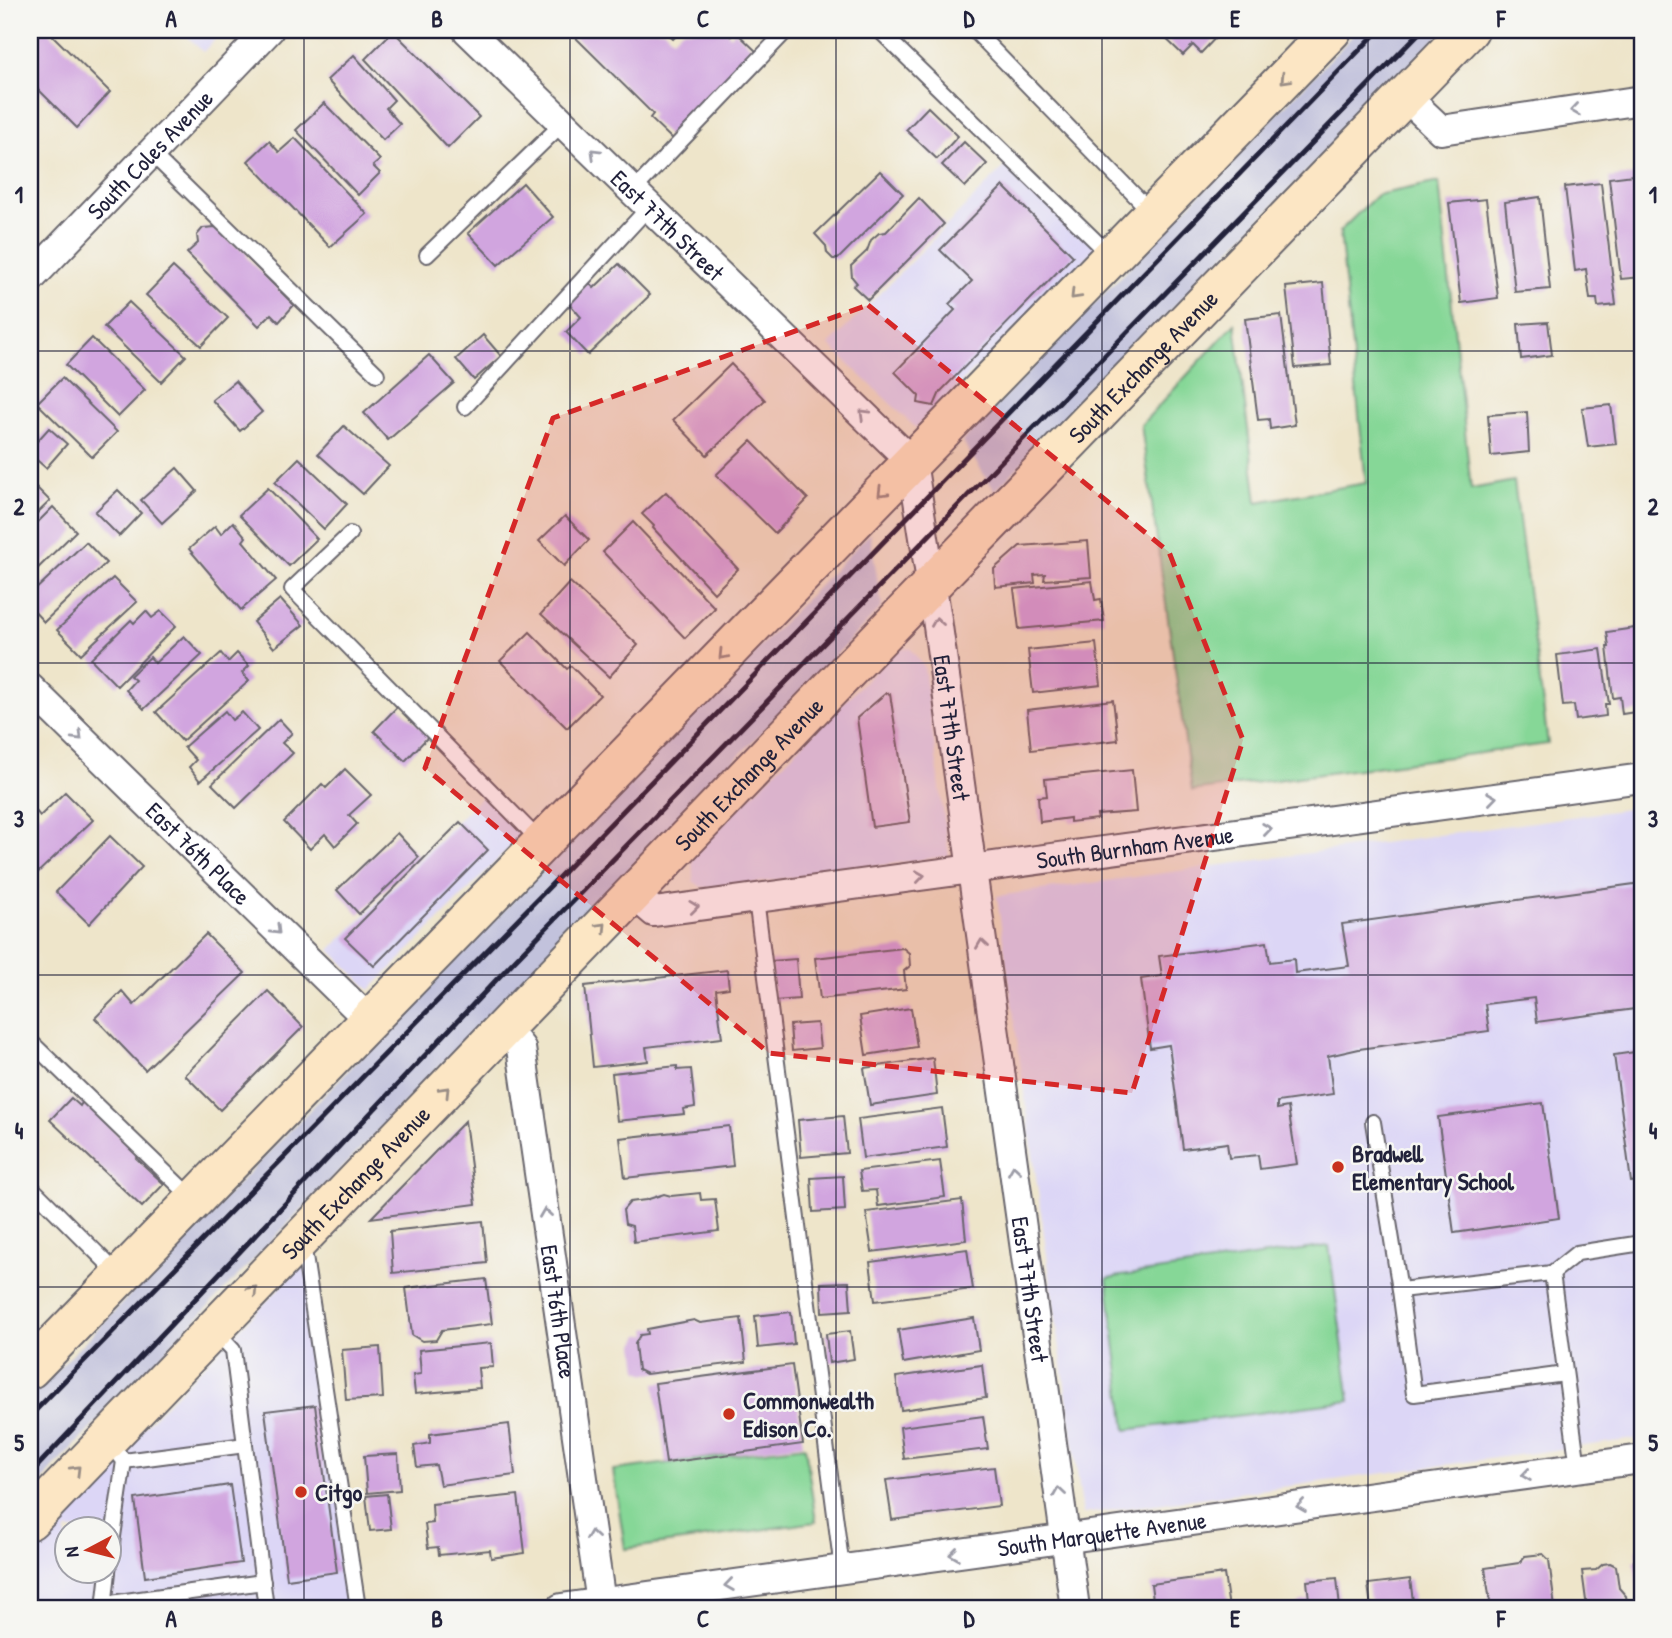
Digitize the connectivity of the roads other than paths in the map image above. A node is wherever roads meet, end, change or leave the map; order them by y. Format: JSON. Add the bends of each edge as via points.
{"nodes":[{"id":1,"x":269,"y":30,"type":"edge"},
{"id":2,"x":467,"y":30,"type":"edge"},
{"id":3,"x":787,"y":30,"type":"edge"},
{"id":4,"x":879,"y":30,"type":"edge"},
{"id":5,"x":974,"y":30,"type":"edge"},
{"id":6,"x":1332,"y":30,"type":"edge"},
{"id":7,"x":1469,"y":30,"type":"edge"},
{"id":8,"x":1405,"y":96,"type":"junction"},
{"id":9,"x":1642,"y":100,"type":"edge"},
{"id":10,"x":564,"y":123,"type":"junction"},
{"id":11,"x":151,"y":153,"type":"junction"},
{"id":12,"x":642,"y":199,"type":"junction"},
{"id":13,"x":1153,"y":214,"type":"junction"},
{"id":14,"x":427,"y":255,"type":"dead end"},
{"id":15,"x":1112,"y":257,"type":"junction"},
{"id":16,"x":30,"y":279,"type":"edge"},
{"id":17,"x":377,"y":374,"type":"dead end"},
{"id":18,"x":465,"y":407,"type":"dead end"},
{"id":19,"x":912,"y":463,"type":"junction"},
{"id":20,"x":350,"y":534,"type":"dead end"},
{"id":21,"x":932,"y":585,"type":"junction"},
{"id":22,"x":30,"y":688,"type":"edge"},
{"id":23,"x":1642,"y":778,"type":"edge"},
{"id":24,"x":541,"y":842,"type":"junction"},
{"id":25,"x":972,"y":869,"type":"junction"},
{"id":26,"x":634,"y":894,"type":"junction"},
{"id":27,"x":756,"y":899,"type":"junction"},
{"id":28,"x":369,"y":1020,"type":"junction"},
{"id":29,"x":505,"y":1028,"type":"junction"},
{"id":30,"x":30,"y":1041,"type":"edge"},
{"id":31,"x":1373,"y":1122,"type":"dead end"},
{"id":32,"x":30,"y":1186,"type":"edge"},
{"id":33,"x":195,"y":1201,"type":"junction"},
{"id":34,"x":302,"y":1239,"type":"junction"},
{"id":35,"x":1642,"y":1243,"type":"edge"},
{"id":36,"x":1552,"y":1273,"type":"junction"},
{"id":37,"x":121,"y":1277,"type":"junction"},
{"id":38,"x":1400,"y":1290,"type":"junction"},
{"id":39,"x":214,"y":1331,"type":"junction"},
{"id":40,"x":30,"y":1369,"type":"edge"},
{"id":41,"x":1565,"y":1374,"type":"junction"},
{"id":42,"x":244,"y":1445,"type":"junction"},
{"id":43,"x":115,"y":1451,"type":"junction"},
{"id":44,"x":1642,"y":1459,"type":"edge"},
{"id":45,"x":1578,"y":1468,"type":"junction"},
{"id":46,"x":111,"y":1516,"type":"edge"},
{"id":47,"x":30,"y":1520,"type":"edge"},
{"id":48,"x":1065,"y":1538,"type":"junction"},
{"id":49,"x":842,"y":1569,"type":"junction"},
{"id":50,"x":262,"y":1582,"type":"junction"},
{"id":51,"x":106,"y":1586,"type":"edge"},
{"id":52,"x":601,"y":1603,"type":"junction"},
{"id":53,"x":104,"y":1606,"type":"edge"},
{"id":54,"x":266,"y":1608,"type":"edge"},
{"id":55,"x":358,"y":1608,"type":"edge"},
{"id":56,"x":561,"y":1608,"type":"edge"},
{"id":57,"x":1075,"y":1608,"type":"edge"}],
"edges":[{"from":1,"to":11,"type":"street","name":"South Coles Avenue"},
{"from":2,"to":10,"type":"street","name":"East 77th Street"},
{"from":3,"to":12,"type":"lane"},
{"from":4,"to":15,"type":"lane"},
{"from":5,"to":13,"type":"lane"},
{"from":6,"to":13,"type":"street","one_way":true},
{"from":7,"to":8,"type":"street","name":"South Exchange Avenue"},
{"from":9,"to":8,"type":"street","one_way":true,"via":[[1441,130]]},
{"from":8,"to":21,"type":"street","name":"South Exchange Avenue"},
{"from":12,"to":10,"type":"street","name":"East 77th Street","one_way":true},
{"from":10,"to":14,"type":"lane"},
{"from":11,"to":16,"type":"street","name":"South Coles Avenue"},
{"from":11,"to":17,"type":"lane"},
{"from":12,"to":18,"type":"lane"},
{"from":19,"to":12,"type":"street","name":"East 77th Street","one_way":true},
{"from":13,"to":15,"type":"street"},
{"from":15,"to":19,"type":"street","one_way":true},
{"from":19,"to":21,"type":"street","name":"East 77th Street"},
{"from":19,"to":24,"type":"street","one_way":true},
{"from":20,"to":24,"type":"lane","via":[[292,589]]},
{"from":25,"to":21,"type":"street","name":"East 77th Street","one_way":true},
{"from":21,"to":26,"type":"street","name":"South Exchange Avenue"},
{"from":22,"to":28,"type":"street","name":"East 76th Place","one_way":true},
{"from":25,"to":23,"type":"street","name":"South Burnham Avenue","one_way":true},
{"from":24,"to":28,"type":"street"},
{"from":27,"to":25,"type":"street","name":"South Burnham Avenue","one_way":true},
{"from":48,"to":25,"type":"street","name":"East 77th Street","one_way":true},
{"from":26,"to":27,"type":"street","name":"South Burnham Avenue","one_way":true,"via":[[654,912]]},
{"from":29,"to":26,"type":"street","name":"South Exchange Avenue","one_way":true},
{"from":27,"to":49,"type":"lane"},
{"from":28,"to":33,"type":"street"},
{"from":34,"to":29,"type":"street","name":"South Exchange Avenue","one_way":true},
{"from":52,"to":29,"type":"street","name":"East 76th Place","one_way":true,"via":[[523,1056]]},
{"from":30,"to":33,"type":"lane"},
{"from":31,"to":38,"type":"lane"},
{"from":32,"to":37,"type":"lane"},
{"from":33,"to":37,"type":"street"},
{"from":39,"to":34,"type":"street","name":"South Exchange Avenue","one_way":true},
{"from":34,"to":55,"type":"lane"},
{"from":35,"to":36,"type":"lane","via":[[1577,1252]]},
{"from":36,"to":38,"type":"lane"},
{"from":36,"to":41,"type":"lane"},
{"from":37,"to":40,"type":"street"},
{"from":38,"to":41,"type":"lane","via":[[1414,1395]]},
{"from":39,"to":42,"type":"lane","via":[[233,1350]]},
{"from":39,"to":43,"type":"street","name":"South Exchange Avenue"},
{"from":41,"to":45,"type":"lane"},
{"from":42,"to":43,"type":"lane"},
{"from":42,"to":50,"type":"lane"},
{"from":43,"to":46,"type":"lane"},
{"from":47,"to":43,"type":"street","name":"South Exchange Avenue","one_way":true},
{"from":44,"to":45,"type":"street","name":"South Marquette Avenue"},
{"from":45,"to":48,"type":"street","name":"South Marquette Avenue","one_way":true},
{"from":48,"to":49,"type":"street","name":"South Marquette Avenue","one_way":true},
{"from":48,"to":57,"type":"street","name":"East 77th Street"},
{"from":49,"to":52,"type":"street","name":"South Marquette Avenue","one_way":true},
{"from":50,"to":53,"type":"lane"},
{"from":50,"to":54,"type":"lane"},
{"from":51,"to":53,"type":"lane"},
{"from":52,"to":56,"type":"street","name":"South Marquette Avenue"}]}
